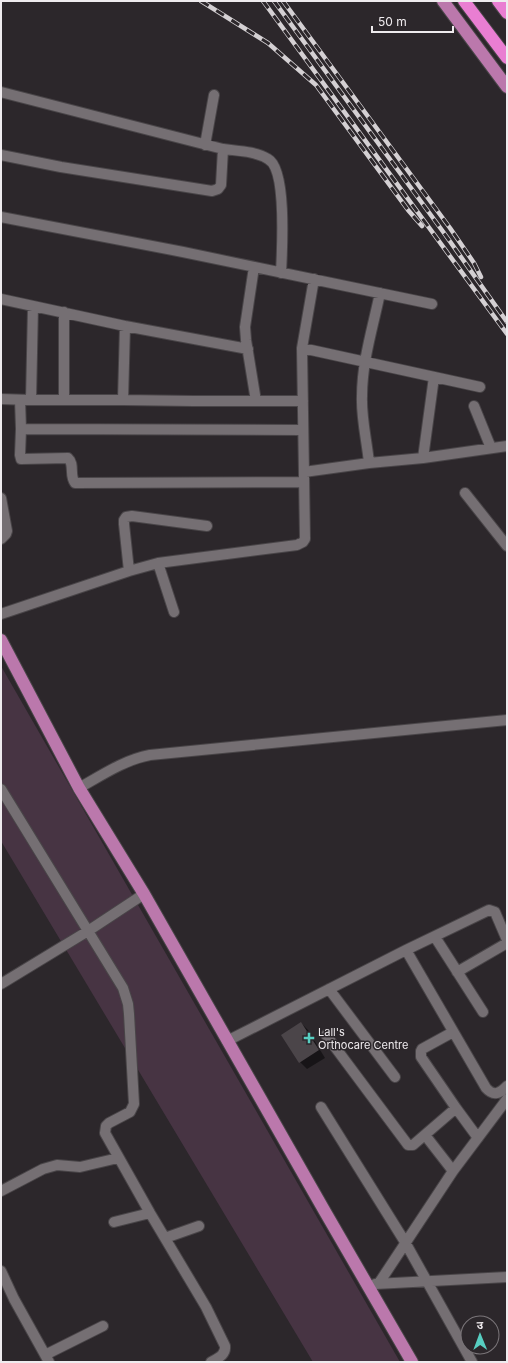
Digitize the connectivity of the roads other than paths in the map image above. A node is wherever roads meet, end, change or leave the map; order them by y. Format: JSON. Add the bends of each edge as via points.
{"nodes":[{"id":1,"x":443,"y":1,"type":"edge"},
{"id":2,"x":464,"y":1,"type":"edge"},
{"id":3,"x":498,"y":1,"type":"edge"},
{"id":4,"x":507,"y":13,"type":"edge"},
{"id":5,"x":507,"y":58,"type":"edge"},
{"id":6,"x":507,"y":86,"type":"edge"},
{"id":7,"x":1,"y":92,"type":"edge"},
{"id":8,"x":214,"y":95,"type":"dead end"},
{"id":9,"x":205,"y":145,"type":"junction"},
{"id":10,"x":223,"y":149,"type":"junction"},
{"id":11,"x":1,"y":155,"type":"edge"},
{"id":12,"x":1,"y":217,"type":"edge"},
{"id":13,"x":254,"y":267,"type":"junction"},
{"id":14,"x":281,"y":273,"type":"junction"},
{"id":15,"x":314,"y":279,"type":"junction"},
{"id":16,"x":380,"y":293,"type":"junction"},
{"id":17,"x":1,"y":299,"type":"edge"},
{"id":18,"x":432,"y":304,"type":"dead end"},
{"id":19,"x":33,"y":306,"type":"junction"},
{"id":20,"x":64,"y":312,"type":"junction"},
{"id":21,"x":125,"y":326,"type":"junction"},
{"id":22,"x":302,"y":348,"type":"junction"},
{"id":23,"x":248,"y":349,"type":"junction"},
{"id":24,"x":365,"y":362,"type":"junction"},
{"id":25,"x":434,"y":377,"type":"junction"},
{"id":26,"x":480,"y":387,"type":"dead end"},
{"id":27,"x":1,"y":399,"type":"edge"},
{"id":28,"x":26,"y":400,"type":"junction"},
{"id":29,"x":64,"y":400,"type":"junction"},
{"id":30,"x":123,"y":400,"type":"junction"},
{"id":31,"x":256,"y":401,"type":"junction"},
{"id":32,"x":303,"y":401,"type":"junction"},
{"id":33,"x":474,"y":406,"type":"dead end"},
{"id":34,"x":21,"y":429,"type":"junction"},
{"id":35,"x":302,"y":430,"type":"junction"},
{"id":36,"x":507,"y":446,"type":"edge"},
{"id":37,"x":491,"y":448,"type":"junction"},
{"id":38,"x":423,"y":458,"type":"junction"},
{"id":39,"x":370,"y":463,"type":"junction"},
{"id":40,"x":303,"y":477,"type":"junction"},
{"id":41,"x":465,"y":493,"type":"dead end"},
{"id":42,"x":1,"y":498,"type":"edge"},
{"id":43,"x":206,"y":526,"type":"dead end"},
{"id":44,"x":1,"y":539,"type":"edge"},
{"id":45,"x":507,"y":546,"type":"edge"},
{"id":46,"x":158,"y":563,"type":"junction"},
{"id":47,"x":129,"y":571,"type":"junction"},
{"id":48,"x":174,"y":612,"type":"dead end"},
{"id":49,"x":1,"y":614,"type":"edge"},
{"id":50,"x":1,"y":640,"type":"edge"},
{"id":51,"x":507,"y":720,"type":"edge"},
{"id":52,"x":78,"y":788,"type":"junction"},
{"id":53,"x":1,"y":789,"type":"edge"},
{"id":54,"x":144,"y":894,"type":"junction"},
{"id":55,"x":88,"y":931,"type":"junction"},
{"id":56,"x":435,"y":937,"type":"junction"},
{"id":57,"x":507,"y":940,"type":"edge"},
{"id":58,"x":507,"y":943,"type":"edge"},
{"id":59,"x":406,"y":950,"type":"junction"},
{"id":60,"x":457,"y":972,"type":"junction"},
{"id":61,"x":1,"y":984,"type":"edge"},
{"id":62,"x":329,"y":989,"type":"junction"},
{"id":63,"x":483,"y":1012,"type":"dead end"},
{"id":64,"x":453,"y":1032,"type":"junction"},
{"id":65,"x":326,"y":1035,"type":"dead end"},
{"id":66,"x":227,"y":1041,"type":"junction"},
{"id":67,"x":395,"y":1077,"type":"dead end"},
{"id":68,"x":507,"y":1086,"type":"edge"},
{"id":69,"x":507,"y":1098,"type":"edge"},
{"id":70,"x":322,"y":1107,"type":"dead end"},
{"id":71,"x":456,"y":1108,"type":"junction"},
{"id":72,"x":425,"y":1135,"type":"junction"},
{"id":73,"x":478,"y":1138,"type":"junction"},
{"id":74,"x":118,"y":1158,"type":"junction"},
{"id":75,"x":453,"y":1170,"type":"junction"},
{"id":76,"x":1,"y":1191,"type":"edge"},
{"id":77,"x":150,"y":1213,"type":"junction"},
{"id":78,"x":114,"y":1222,"type":"dead end"},
{"id":79,"x":199,"y":1226,"type":"dead end"},
{"id":80,"x":165,"y":1238,"type":"junction"},
{"id":81,"x":406,"y":1242,"type":"junction"},
{"id":82,"x":1,"y":1271,"type":"edge"},
{"id":83,"x":507,"y":1277,"type":"edge"},
{"id":84,"x":427,"y":1281,"type":"junction"},
{"id":85,"x":373,"y":1284,"type":"junction"},
{"id":86,"x":103,"y":1326,"type":"dead end"},
{"id":87,"x":47,"y":1359,"type":"edge"},
{"id":88,"x":211,"y":1362,"type":"edge"},
{"id":89,"x":412,"y":1362,"type":"edge"},
{"id":90,"x":472,"y":1362,"type":"edge"}],
"edges":[{"from":1,"to":6,"type":"main road"},
{"from":2,"to":5,"type":"highway"},
{"from":3,"to":4,"type":"highway"},
{"from":7,"to":9,"type":"street"},
{"from":8,"to":9,"type":"street"},
{"from":9,"to":10,"type":"street"},
{"from":10,"to":11,"type":"street","via":[[221,185],[212,191]]},
{"from":10,"to":14,"type":"street","via":[[256,154],[274,164],[282,210]]},
{"from":12,"to":13,"type":"street"},
{"from":13,"to":14,"type":"street"},
{"from":13,"to":23,"type":"street","via":[[245,327]]},
{"from":14,"to":15,"type":"street"},
{"from":15,"to":16,"type":"street"},
{"from":15,"to":22,"type":"street"},
{"from":16,"to":18,"type":"street"},
{"from":16,"to":24,"type":"street"},
{"from":17,"to":19,"type":"street"},
{"from":19,"to":20,"type":"street"},
{"from":19,"to":28,"type":"street"},
{"from":20,"to":21,"type":"street"},
{"from":20,"to":29,"type":"street"},
{"from":21,"to":23,"type":"street"},
{"from":21,"to":30,"type":"street"},
{"from":22,"to":24,"type":"street"},
{"from":22,"to":32,"type":"street"},
{"from":23,"to":31,"type":"street"},
{"from":24,"to":25,"type":"street"},
{"from":24,"to":39,"type":"street","via":[[362,398]]},
{"from":25,"to":26,"type":"street"},
{"from":25,"to":38,"type":"street"},
{"from":27,"to":28,"type":"street"},
{"from":28,"to":29,"type":"street"},
{"from":28,"to":34,"type":"street"},
{"from":29,"to":30,"type":"street"},
{"from":30,"to":31,"type":"street"},
{"from":31,"to":32,"type":"street"},
{"from":32,"to":35,"type":"street"},
{"from":33,"to":37,"type":"street"},
{"from":34,"to":35,"type":"street"},
{"from":34,"to":40,"type":"street","via":[[21,459],[68,458],[75,483]]},
{"from":35,"to":40,"type":"street"},
{"from":36,"to":37,"type":"street"},
{"from":37,"to":38,"type":"street"},
{"from":38,"to":39,"type":"street"},
{"from":39,"to":40,"type":"street"},
{"from":40,"to":46,"type":"street","via":[[303,542],[297,545]]},
{"from":41,"to":45,"type":"street"},
{"from":42,"to":44,"type":"street","via":[[7,531]]},
{"from":43,"to":47,"type":"street","via":[[126,517],[124,520]]},
{"from":46,"to":47,"type":"street"},
{"from":46,"to":48,"type":"street"},
{"from":47,"to":49,"type":"street"},
{"from":50,"to":52,"type":"main road"},
{"from":51,"to":52,"type":"street","via":[[150,755],[122,764]]},
{"from":52,"to":54,"type":"main road"},
{"from":53,"to":55,"type":"street"},
{"from":54,"to":55,"type":"street"},
{"from":54,"to":66,"type":"main road"},
{"from":55,"to":61,"type":"street"},
{"from":55,"to":74,"type":"street","via":[[123,988],[128,1004],[134,1104],[130,1112],[109,1123],[105,1129]]},
{"from":56,"to":57,"type":"street","via":[[489,910],[495,912]]},
{"from":56,"to":59,"type":"street"},
{"from":56,"to":60,"type":"street"},
{"from":58,"to":60,"type":"street"},
{"from":59,"to":62,"type":"street"},
{"from":59,"to":64,"type":"street"},
{"from":60,"to":63,"type":"street"},
{"from":62,"to":66,"type":"street"},
{"from":62,"to":67,"type":"street"},
{"from":64,"to":68,"type":"street","via":[[489,1092],[497,1094]]},
{"from":64,"to":71,"type":"street","via":[[422,1050],[420,1054]]},
{"from":65,"to":72,"type":"street","via":[[406,1143],[413,1145]]},
{"from":66,"to":85,"type":"main road"},
{"from":69,"to":73,"type":"street"},
{"from":70,"to":81,"type":"street"},
{"from":71,"to":72,"type":"street"},
{"from":71,"to":73,"type":"street"},
{"from":72,"to":75,"type":"street"},
{"from":73,"to":75,"type":"street"},
{"from":74,"to":76,"type":"street","via":[[80,1167],[57,1165],[43,1169]]},
{"from":74,"to":77,"type":"street"},
{"from":75,"to":81,"type":"street"},
{"from":77,"to":78,"type":"street"},
{"from":77,"to":80,"type":"street"},
{"from":79,"to":80,"type":"street"},
{"from":80,"to":88,"type":"street","via":[[206,1307],[225,1346],[224,1353]]},
{"from":81,"to":84,"type":"street"},
{"from":81,"to":85,"type":"street"},
{"from":82,"to":87,"type":"street"},
{"from":83,"to":84,"type":"street"},
{"from":84,"to":85,"type":"street"},
{"from":84,"to":90,"type":"street"},
{"from":85,"to":89,"type":"main road"},
{"from":86,"to":87,"type":"street"}]}
